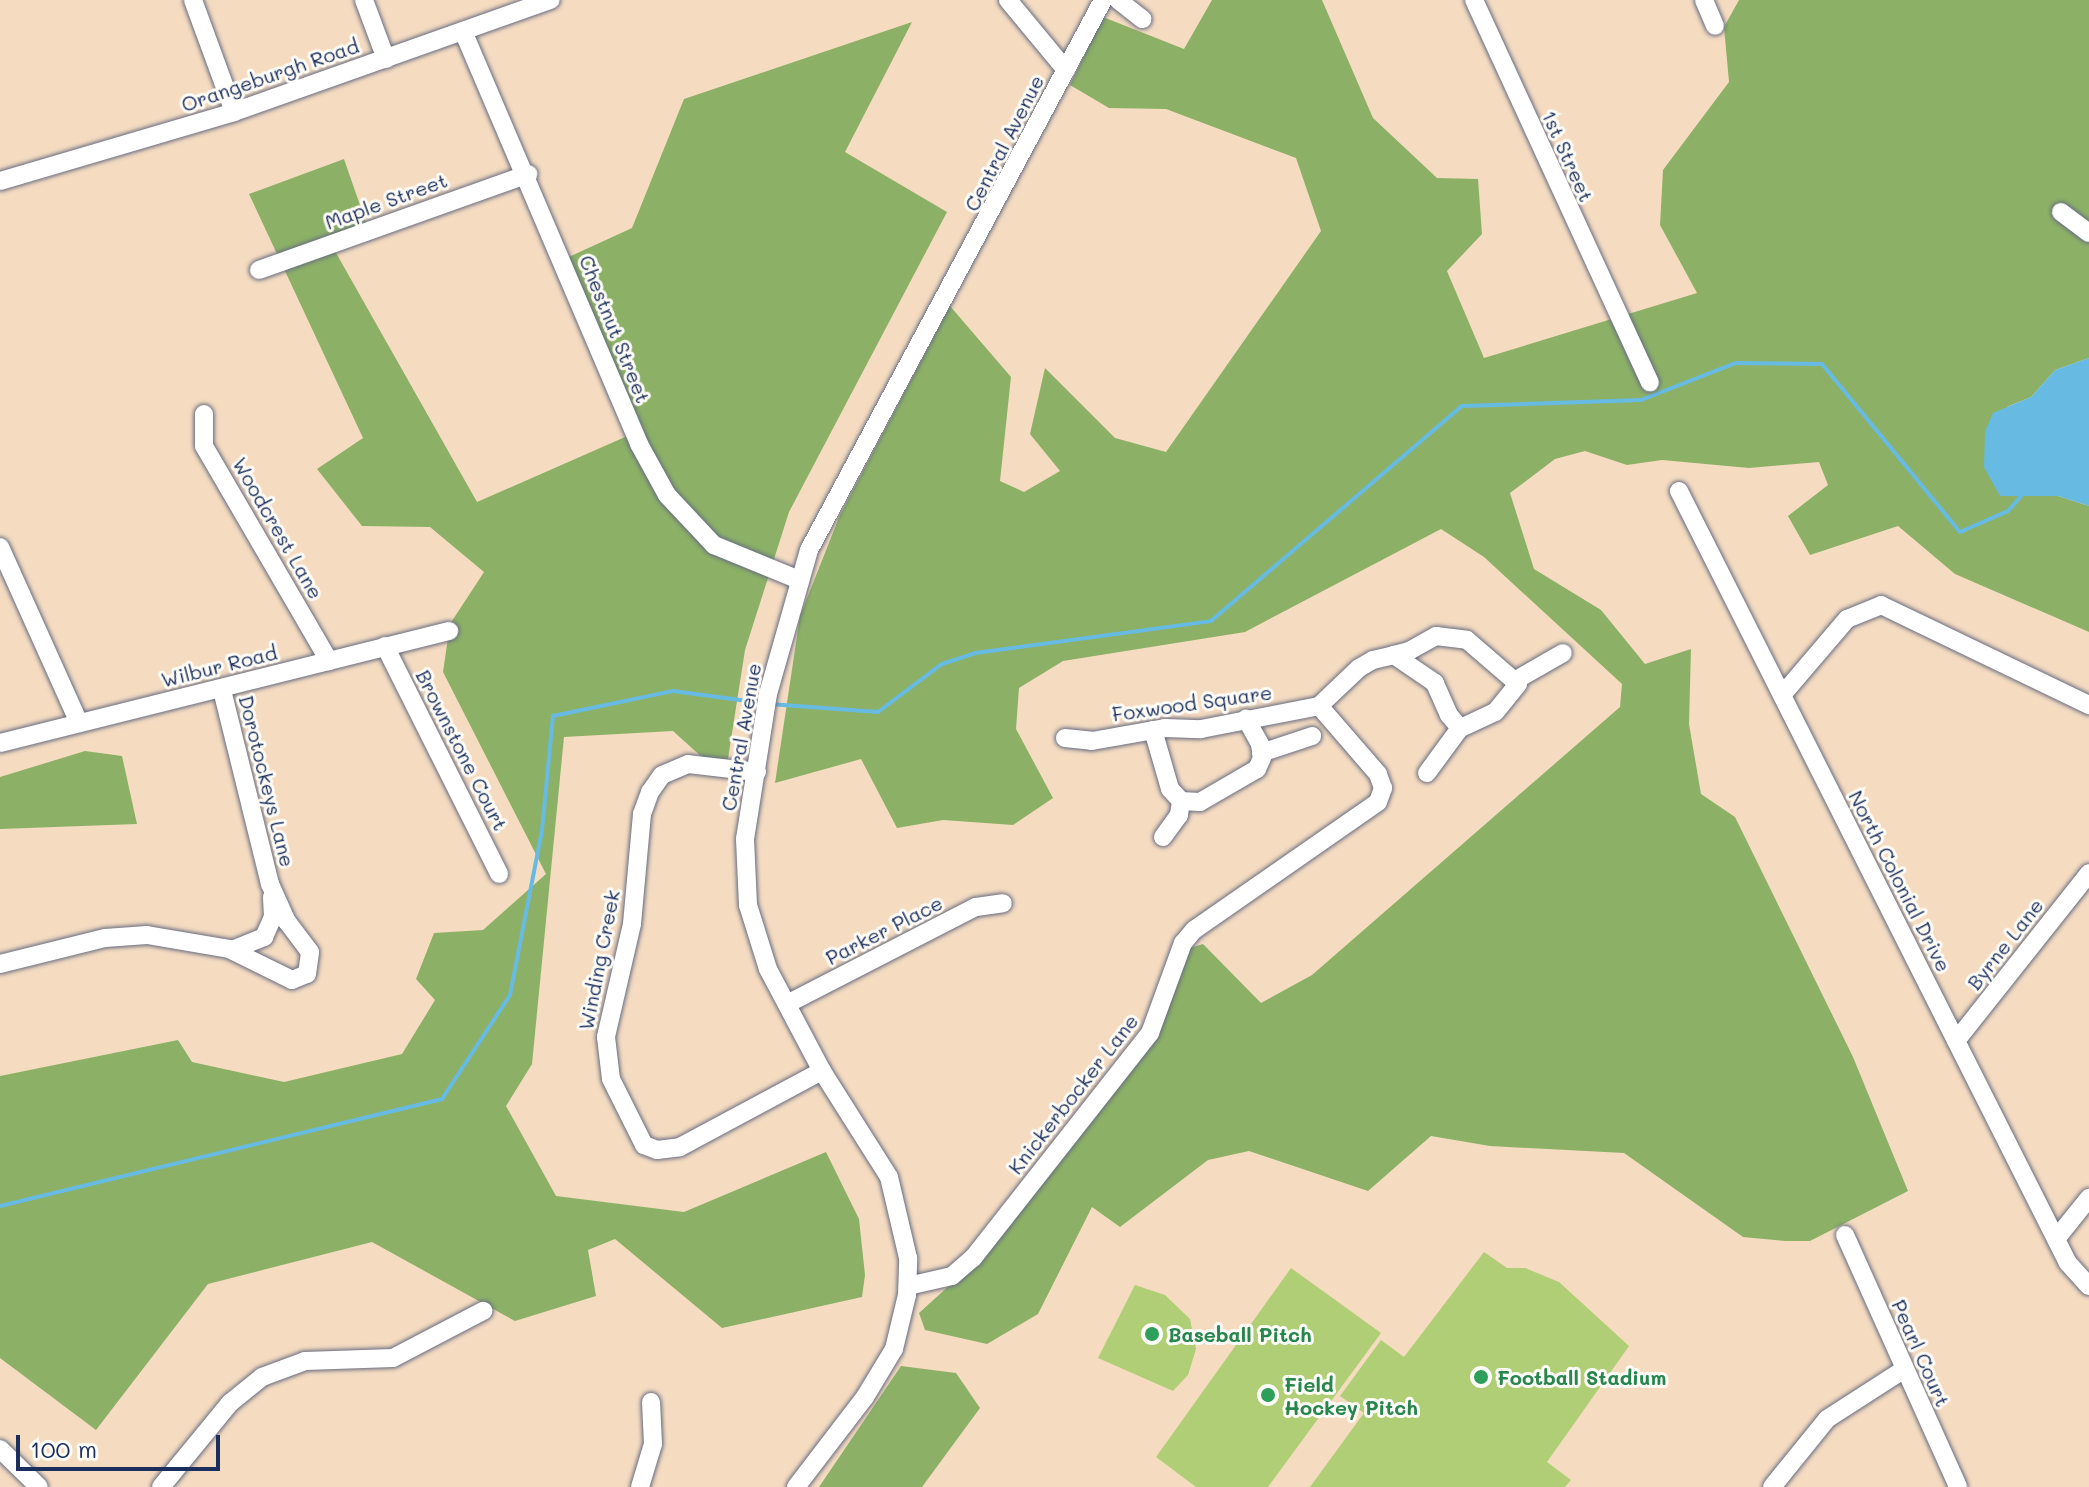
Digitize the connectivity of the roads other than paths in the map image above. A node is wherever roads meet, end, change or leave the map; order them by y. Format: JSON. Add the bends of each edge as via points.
{"nodes":[{"id":1,"x":193,"y":0,"type":"edge"},
{"id":2,"x":364,"y":0,"type":"edge"},
{"id":3,"x":1008,"y":0,"type":"edge"},
{"id":4,"x":1103,"y":0,"type":"edge"},
{"id":5,"x":1118,"y":0,"type":"edge"},
{"id":6,"x":1474,"y":0,"type":"edge"},
{"id":7,"x":1704,"y":0,"type":"edge"},
{"id":8,"x":538,"y":2,"type":"edge"},
{"id":9,"x":1142,"y":19,"type":"dead end"},
{"id":10,"x":1715,"y":26,"type":"dead end"},
{"id":11,"x":463,"y":31,"type":"junction"},
{"id":12,"x":386,"y":59,"type":"junction"},
{"id":13,"x":1066,"y":70,"type":"junction"},
{"id":14,"x":234,"y":112,"type":"junction"},
{"id":15,"x":528,"y":174,"type":"junction"},
{"id":16,"x":0,"y":181,"type":"edge"},
{"id":17,"x":2061,"y":212,"type":"dead end"},
{"id":18,"x":2089,"y":233,"type":"edge"},
{"id":19,"x":259,"y":270,"type":"dead end"},
{"id":20,"x":1650,"y":382,"type":"dead end"},
{"id":21,"x":204,"y":414,"type":"dead end"},
{"id":22,"x":1679,"y":491,"type":"dead end"},
{"id":23,"x":0,"y":547,"type":"edge"},
{"id":24,"x":797,"y":579,"type":"junction"},
{"id":25,"x":449,"y":631,"type":"dead end"},
{"id":26,"x":385,"y":646,"type":"junction"},
{"id":27,"x":1563,"y":653,"type":"dead end"},
{"id":28,"x":1394,"y":655,"type":"junction"},
{"id":29,"x":329,"y":661,"type":"junction"},
{"id":30,"x":1516,"y":680,"type":"junction"},
{"id":31,"x":222,"y":690,"type":"junction"},
{"id":32,"x":1783,"y":694,"type":"junction"},
{"id":33,"x":2089,"y":705,"type":"edge"},
{"id":34,"x":1319,"y":706,"type":"junction"},
{"id":35,"x":1246,"y":719,"type":"junction"},
{"id":36,"x":79,"y":723,"type":"junction"},
{"id":37,"x":1460,"y":728,"type":"junction"},
{"id":38,"x":1153,"y":730,"type":"junction"},
{"id":39,"x":1312,"y":736,"type":"dead end"},
{"id":40,"x":1065,"y":738,"type":"dead end"},
{"id":41,"x":0,"y":743,"type":"edge"},
{"id":42,"x":1261,"y":753,"type":"junction"},
{"id":43,"x":757,"y":772,"type":"junction"},
{"id":44,"x":1427,"y":773,"type":"dead end"},
{"id":45,"x":1181,"y":801,"type":"junction"},
{"id":46,"x":1163,"y":837,"type":"dead end"},
{"id":47,"x":2089,"y":873,"type":"edge"},
{"id":48,"x":499,"y":874,"type":"dead end"},
{"id":49,"x":270,"y":884,"type":"junction"},
{"id":50,"x":1003,"y":903,"type":"dead end"},
{"id":51,"x":229,"y":949,"type":"junction"},
{"id":52,"x":0,"y":964,"type":"edge"},
{"id":53,"x":787,"y":1004,"type":"junction"},
{"id":54,"x":1956,"y":1041,"type":"junction"},
{"id":55,"x":822,"y":1071,"type":"junction"},
{"id":56,"x":2089,"y":1198,"type":"edge"},
{"id":57,"x":1845,"y":1235,"type":"dead end"},
{"id":58,"x":2056,"y":1239,"type":"junction"},
{"id":59,"x":908,"y":1286,"type":"junction"},
{"id":60,"x":2089,"y":1286,"type":"edge"},
{"id":61,"x":483,"y":1311,"type":"dead end"},
{"id":62,"x":1903,"y":1370,"type":"junction"},
{"id":63,"x":651,"y":1402,"type":"dead end"},
{"id":64,"x":0,"y":1449,"type":"edge"},
{"id":65,"x":39,"y":1487,"type":"edge"},
{"id":66,"x":161,"y":1487,"type":"edge"},
{"id":67,"x":640,"y":1487,"type":"edge"},
{"id":68,"x":796,"y":1487,"type":"edge"},
{"id":69,"x":1772,"y":1487,"type":"edge"},
{"id":70,"x":1958,"y":1487,"type":"edge"}],
"edges":[{"from":1,"to":14,"type":"street"},
{"from":2,"to":12,"type":"street"},
{"from":3,"to":13,"type":"street"},
{"from":4,"to":13,"type":"street","name":"Central Avenue"},
{"from":5,"to":9,"type":"street"},
{"from":6,"to":20,"type":"street","name":"1st Street"},
{"from":7,"to":10,"type":"street"},
{"from":8,"to":11,"type":"street","name":"Orangeburgh Road"},
{"from":11,"to":12,"type":"street","name":"Orangeburgh Road"},
{"from":11,"to":15,"type":"street","name":"Chestnut Street"},
{"from":12,"to":14,"type":"street","name":"Orangeburgh Road"},
{"from":13,"to":24,"type":"street","name":"Central Avenue"},
{"from":14,"to":16,"type":"street","name":"Orangeburgh Road"},
{"from":15,"to":19,"type":"street","name":"Maple Street"},
{"from":15,"to":24,"type":"street","name":"Chestnut Street","via":[[639,444],[667,495],[714,545]]},
{"from":17,"to":18,"type":"street"},
{"from":21,"to":29,"type":"street","name":"Woodcrest Lane","via":[[204,446]]},
{"from":22,"to":32,"type":"street","name":"North Colonial Drive"},
{"from":23,"to":36,"type":"street"},
{"from":24,"to":43,"type":"street","name":"Central Avenue","via":[[768,694]]},
{"from":25,"to":26,"type":"street","name":"Wilbur Road"},
{"from":26,"to":29,"type":"street","name":"Wilbur Road"},
{"from":26,"to":48,"type":"street","name":"Brownstone Court"},
{"from":27,"to":30,"type":"street"},
{"from":28,"to":30,"type":"street","via":[[1450,634],[1467,640]]},
{"from":28,"to":34,"type":"street","via":[[1359,668]]},
{"from":28,"to":37,"type":"street","via":[[1435,683]]},
{"from":29,"to":31,"type":"street","name":"Wilbur Road"},
{"from":30,"to":37,"type":"street","via":[[1510,700],[1477,724]]},
{"from":31,"to":36,"type":"street","name":"Wilbur Road"},
{"from":31,"to":49,"type":"street","name":"Dorotockeys Lane"},
{"from":32,"to":33,"type":"street","via":[[1847,619],[1881,605]]},
{"from":32,"to":54,"type":"street","name":"North Colonial Drive"},
{"from":34,"to":35,"type":"street","name":"Foxwood Square"},
{"from":34,"to":59,"type":"street","name":"Knickerbocker Lane","via":[[1378,774],[1383,788],[1378,802],[1194,930],[1183,943],[1150,1033],[973,1258],[952,1276]]},
{"from":35,"to":38,"type":"street","name":"Foxwood Square","via":[[1201,729]]},
{"from":35,"to":42,"type":"street"},
{"from":36,"to":41,"type":"street","name":"Wilbur Road"},
{"from":37,"to":44,"type":"street"},
{"from":38,"to":40,"type":"street","name":"Foxwood Square","via":[[1092,741]]},
{"from":38,"to":45,"type":"street","via":[[1170,789]]},
{"from":39,"to":42,"type":"street"},
{"from":42,"to":45,"type":"street","via":[[1257,769],[1238,784],[1200,802]]},
{"from":43,"to":53,"type":"street","name":"Central Avenue","via":[[745,839],[748,905],[768,969]]},
{"from":43,"to":55,"type":"street","name":"Winding Creek","via":[[688,764],[662,775],[650,792],[642,814],[632,924],[606,1037],[611,1079],[644,1145],[657,1150],[680,1147]]},
{"from":45,"to":46,"type":"street","via":[[1179,815]]},
{"from":47,"to":54,"type":"street","name":"Byrne Lane"},
{"from":49,"to":51,"type":"street","name":"Dorotockeys Lane","via":[[270,928],[255,944]]},
{"from":49,"to":51,"type":"street","name":"Dorotockeys Lane","via":[[287,922],[310,952],[307,974],[284,978]]},
{"from":50,"to":53,"type":"street","name":"Parker Place","via":[[976,907]]},
{"from":51,"to":52,"type":"street","name":"Dorotockeys Lane","via":[[125,934]]},
{"from":53,"to":55,"type":"street","name":"Central Avenue"},
{"from":54,"to":58,"type":"street","name":"North Colonial Drive"},
{"from":55,"to":59,"type":"street","name":"Central Avenue","via":[[889,1177],[905,1231]]},
{"from":56,"to":58,"type":"street"},
{"from":57,"to":62,"type":"street","name":"Pearl Court"},
{"from":58,"to":60,"type":"street","name":"North Colonial Drive"},
{"from":59,"to":68,"type":"street","name":"Central Avenue","via":[[894,1349]]},
{"from":61,"to":66,"type":"street","via":[[393,1358],[305,1361],[262,1377],[230,1403]]},
{"from":62,"to":69,"type":"street","via":[[1827,1419]]},
{"from":62,"to":70,"type":"street","name":"Pearl Court"},
{"from":63,"to":67,"type":"street","via":[[653,1444]]},
{"from":64,"to":65,"type":"street"}]}
